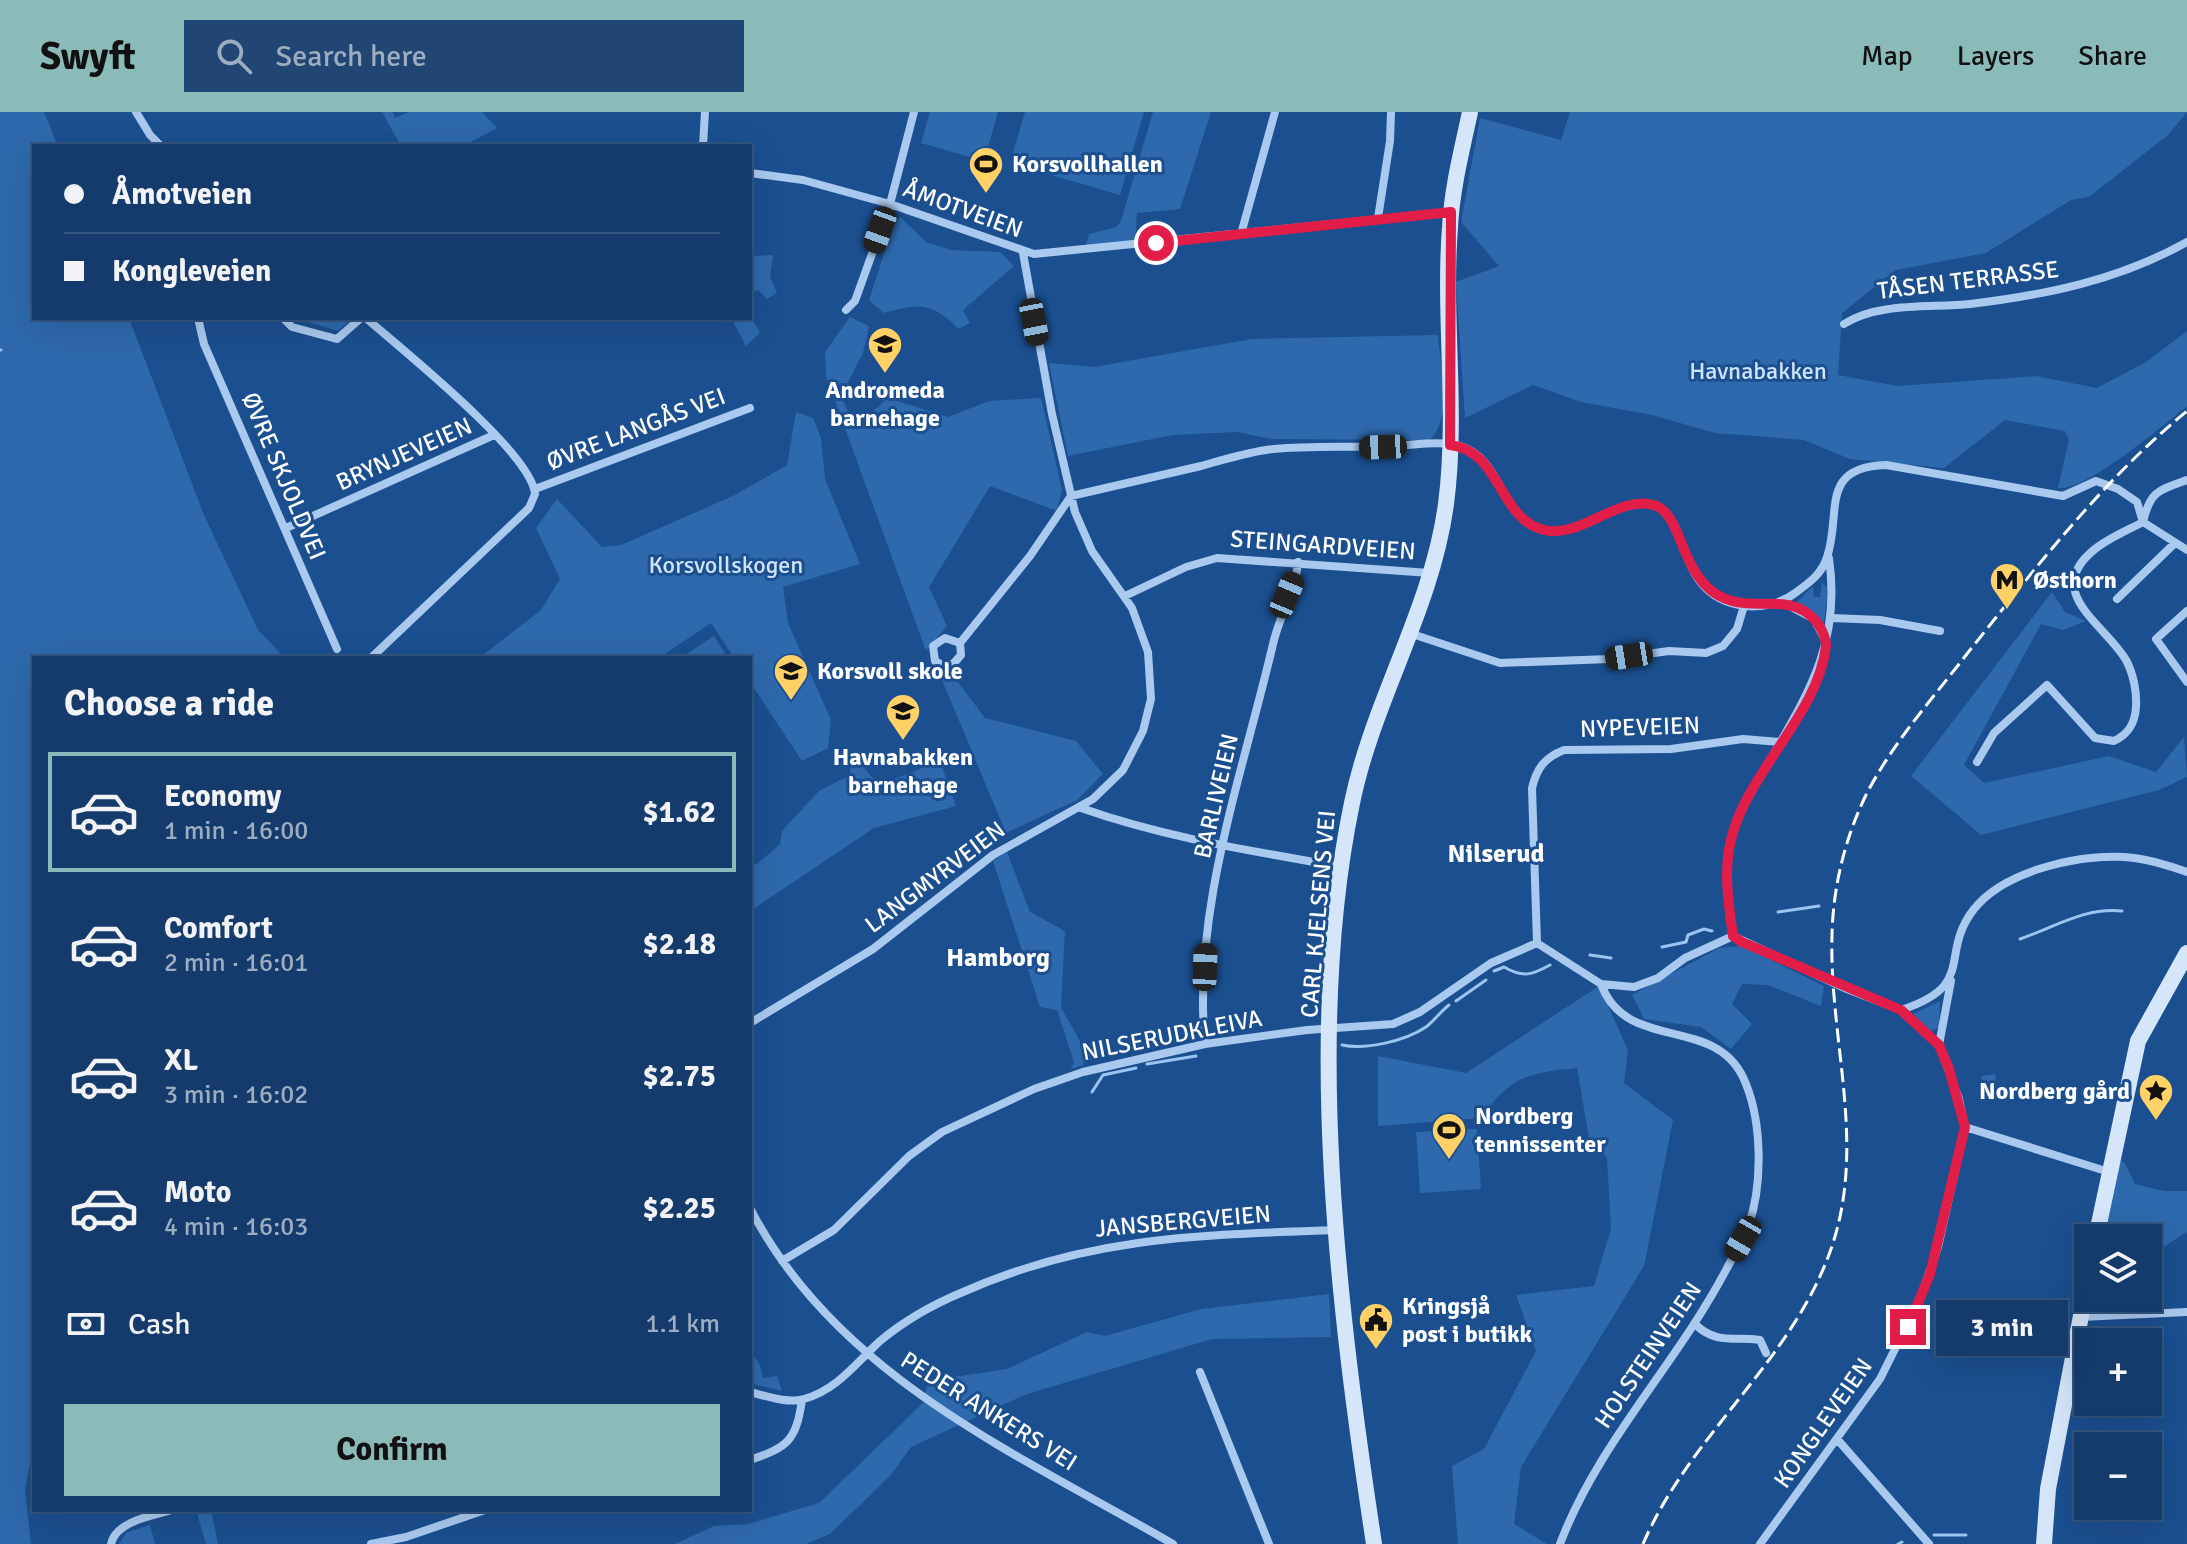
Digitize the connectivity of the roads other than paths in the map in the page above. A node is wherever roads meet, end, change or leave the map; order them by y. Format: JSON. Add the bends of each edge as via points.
{"nodes":[{"id":1,"x":136,"y":112,"type":"edge"},
{"id":2,"x":705,"y":112,"type":"edge"},
{"id":3,"x":914,"y":112,"type":"edge"},
{"id":4,"x":1275,"y":112,"type":"edge"},
{"id":5,"x":1391,"y":112,"type":"edge"},
{"id":6,"x":1470,"y":112,"type":"edge"},
{"id":7,"x":159,"y":144,"type":"edge"},
{"id":8,"x":703,"y":144,"type":"edge"},
{"id":9,"x":752,"y":173,"type":"edge"},
{"id":10,"x":890,"y":204,"type":"junction"},
{"id":11,"x":1451,"y":212,"type":"junction"},
{"id":12,"x":1378,"y":218,"type":"junction"},
{"id":13,"x":1241,"y":234,"type":"junction"},
{"id":14,"x":2187,"y":242,"type":"edge"},
{"id":15,"x":1023,"y":253,"type":"junction"},
{"id":16,"x":846,"y":310,"type":"dead end"},
{"id":17,"x":198,"y":320,"type":"edge"},
{"id":18,"x":285,"y":320,"type":"edge"},
{"id":19,"x":361,"y":320,"type":"edge"},
{"id":20,"x":365,"y":320,"type":"edge"},
{"id":21,"x":1844,"y":324,"type":"dead end"},
{"id":22,"x":750,"y":408,"type":"dead end"},
{"id":23,"x":494,"y":435,"type":"junction"},
{"id":24,"x":1450,"y":445,"type":"junction"},
{"id":25,"x":2187,"y":480,"type":"edge"},
{"id":26,"x":535,"y":489,"type":"junction"},
{"id":27,"x":1071,"y":496,"type":"junction"},
{"id":28,"x":2143,"y":522,"type":"junction"},
{"id":29,"x":286,"y":528,"type":"junction"},
{"id":30,"x":2175,"y":543,"type":"junction"},
{"id":31,"x":2187,"y":550,"type":"edge"},
{"id":32,"x":1828,"y":556,"type":"junction"},
{"id":33,"x":1298,"y":562,"type":"junction"},
{"id":34,"x":1431,"y":573,"type":"junction"},
{"id":35,"x":1125,"y":596,"type":"junction"},
{"id":36,"x":2117,"y":599,"type":"dead end"},
{"id":37,"x":1784,"y":603,"type":"junction"},
{"id":38,"x":1744,"y":606,"type":"junction"},
{"id":39,"x":2187,"y":611,"type":"edge"},
{"id":40,"x":1832,"y":618,"type":"junction"},
{"id":41,"x":1940,"y":631,"type":"dead end"},
{"id":42,"x":1409,"y":633,"type":"junction"},
{"id":43,"x":960,"y":643,"type":"dead end"},
{"id":44,"x":1826,"y":643,"type":"junction"},
{"id":45,"x":337,"y":649,"type":"dead end"},
{"id":46,"x":373,"y":656,"type":"edge"},
{"id":47,"x":2187,"y":682,"type":"edge"},
{"id":48,"x":1780,"y":742,"type":"junction"},
{"id":49,"x":1977,"y":762,"type":"dead end"},
{"id":50,"x":1081,"y":808,"type":"junction"},
{"id":51,"x":1224,"y":847,"type":"junction"},
{"id":52,"x":1342,"y":867,"type":"junction"},
{"id":53,"x":2187,"y":872,"type":"edge"},
{"id":54,"x":1733,"y":936,"type":"junction"},
{"id":55,"x":1537,"y":943,"type":"junction"},
{"id":56,"x":2187,"y":953,"type":"edge"},
{"id":57,"x":1952,"y":976,"type":"junction"},
{"id":58,"x":1601,"y":984,"type":"junction"},
{"id":59,"x":1901,"y":1010,"type":"junction"},
{"id":60,"x":752,"y":1022,"type":"edge"},
{"id":61,"x":1331,"y":1029,"type":"junction"},
{"id":62,"x":1205,"y":1044,"type":"junction"},
{"id":63,"x":1939,"y":1045,"type":"junction"},
{"id":64,"x":1965,"y":1127,"type":"junction"},
{"id":65,"x":2109,"y":1172,"type":"junction"},
{"id":66,"x":752,"y":1211,"type":"edge"},
{"id":67,"x":2099,"y":1224,"type":"edge"},
{"id":68,"x":1337,"y":1230,"type":"junction"},
{"id":69,"x":782,"y":1261,"type":"junction"},
{"id":70,"x":2082,"y":1312,"type":"edge"},
{"id":71,"x":2187,"y":1312,"type":"edge"},
{"id":72,"x":2081,"y":1317,"type":"junction"},
{"id":73,"x":1696,"y":1325,"type":"junction"},
{"id":74,"x":1766,"y":1353,"type":"dead end"},
{"id":75,"x":867,"y":1355,"type":"junction"},
{"id":76,"x":1200,"y":1372,"type":"dead end"},
{"id":77,"x":752,"y":1392,"type":"edge"},
{"id":78,"x":802,"y":1400,"type":"junction"},
{"id":79,"x":1837,"y":1439,"type":"junction"},
{"id":80,"x":752,"y":1459,"type":"edge"},
{"id":81,"x":166,"y":1512,"type":"edge"},
{"id":82,"x":479,"y":1512,"type":"edge"},
{"id":83,"x":111,"y":1544,"type":"edge"},
{"id":84,"x":371,"y":1544,"type":"edge"},
{"id":85,"x":1173,"y":1544,"type":"edge"},
{"id":86,"x":1269,"y":1544,"type":"edge"},
{"id":87,"x":1374,"y":1544,"type":"edge"},
{"id":88,"x":1560,"y":1544,"type":"edge"},
{"id":89,"x":1760,"y":1544,"type":"edge"},
{"id":90,"x":1929,"y":1544,"type":"edge"},
{"id":91,"x":2044,"y":1544,"type":"edge"}],
"edges":[{"from":1,"to":7,"type":"street"},
{"from":2,"to":8,"type":"street"},
{"from":3,"to":10,"type":"street"},
{"from":4,"to":13,"type":"street"},
{"from":5,"to":12,"type":"street"},
{"from":6,"to":11,"type":"main road","name":"CARL KJELSENS VEI"},
{"from":9,"to":10,"type":"street","name":"ÅMOTVEIEN","via":[[803,180]]},
{"from":10,"to":15,"type":"street","name":"ÅMOTVEIEN"},
{"from":10,"to":16,"type":"street","via":[[855,301]]},
{"from":11,"to":12,"type":"street","name":"ÅMOTVEIEN"},
{"from":11,"to":24,"type":"main road","name":"CARL KJELSENS VEI"},
{"from":12,"to":13,"type":"street","name":"ÅMOTVEIEN"},
{"from":13,"to":15,"type":"street","name":"ÅMOTVEIEN","via":[[1065,254]]},
{"from":14,"to":21,"type":"street","name":"TÅSEN TERRASSE","via":[[2068,289],[1860,313]]},
{"from":15,"to":27,"type":"street","name":"LANGMYRVEIEN"},
{"from":17,"to":29,"type":"street","name":"ØVRE SKJOLDVEI","via":[[204,344]]},
{"from":18,"to":19,"type":"street","via":[[292,327],[337,339]]},
{"from":20,"to":23,"type":"street"},
{"from":22,"to":26,"type":"street","name":"ØVRE LANGÅS VEI"},
{"from":23,"to":26,"type":"street"},
{"from":23,"to":29,"type":"street","name":"BRYNJEVEIEN"},
{"from":24,"to":27,"type":"street","via":[[1266,450]]},
{"from":24,"to":34,"type":"main road","name":"CARL KJELSENS VEI","via":[[1446,504]]},
{"from":24,"to":38,"type":"street","via":[[1464,447],[1489,466],[1521,519],[1543,530],[1562,530],[1638,504],[1659,507],[1672,519],[1694,574],[1717,595]]},
{"from":25,"to":28,"type":"street","via":[[2148,500]]},
{"from":26,"to":46,"type":"street","name":"ØVRE LANGÅS VEI","via":[[529,508]]},
{"from":27,"to":35,"type":"street","name":"LANGMYRVEIEN","via":[[1085,538]]},
{"from":27,"to":43,"type":"street"},
{"from":28,"to":30,"type":"street"},
{"from":28,"to":32,"type":"street","via":[[2137,502],[2096,481],[2063,496],[1868,465],[1847,475],[1835,498]]},
{"from":28,"to":49,"type":"street","via":[[2097,547],[2083,562],[2074,592],[2131,670],[2137,700],[2128,731],[2114,741],[2095,738],[2047,685],[1994,733]]},
{"from":29,"to":45,"type":"street","name":"ØVRE SKJOLDVEI"},
{"from":30,"to":31,"type":"street"},
{"from":30,"to":36,"type":"street"},
{"from":32,"to":37,"type":"street","via":[[1816,576]]},
{"from":32,"to":40,"type":"street"},
{"from":33,"to":34,"type":"street","name":"STEINGARDVEIEN"},
{"from":33,"to":35,"type":"street","name":"STEINGARDVEIEN","via":[[1203,560]]},
{"from":33,"to":51,"type":"street","name":"BARLIVEIEN","via":[[1278,623]]},
{"from":34,"to":42,"type":"main road","name":"CARL KJELSENS VEI"},
{"from":35,"to":50,"type":"street","name":"LANGMYRVEIEN","via":[[1148,652],[1148,715],[1123,770]]},
{"from":37,"to":38,"type":"street"},
{"from":37,"to":44,"type":"street","via":[[1814,619]]},
{"from":38,"to":42,"type":"street","via":[[1730,637],[1706,653],[1500,663]]},
{"from":39,"to":47,"type":"street","via":[[2156,639]]},
{"from":40,"to":41,"type":"street"},
{"from":40,"to":44,"type":"street"},
{"from":42,"to":52,"type":"main road","name":"CARL KJELSENS VEI","via":[[1367,745]]},
{"from":44,"to":48,"type":"street","via":[[1818,674]]},
{"from":48,"to":54,"type":"street","via":[[1731,839],[1726,892]]},
{"from":48,"to":55,"type":"street","name":"NYPEVEIEN","via":[[1743,739],[1671,749],[1564,750],[1548,756],[1536,771],[1532,788]]},
{"from":50,"to":51,"type":"street"},
{"from":50,"to":60,"type":"street","name":"LANGMYRVEIEN","via":[[993,855],[873,949]]},
{"from":51,"to":52,"type":"street"},
{"from":51,"to":62,"type":"street","name":"BARLIVEIEN","via":[[1206,939]]},
{"from":52,"to":61,"type":"main road","name":"CARL KJELSENS VEI"},
{"from":53,"to":57,"type":"street","via":[[2133,857],[2096,857],[2019,877],[1975,908]]},
{"from":54,"to":58,"type":"street","via":[[1645,984]]},
{"from":54,"to":59,"type":"street"},
{"from":55,"to":58,"type":"street"},
{"from":55,"to":61,"type":"street","name":"NILSERUDKLEIVA","via":[[1491,963],[1405,1019]]},
{"from":56,"to":65,"type":"main road","via":[[2138,1041]]},
{"from":57,"to":59,"type":"street","via":[[1927,1001]]},
{"from":57,"to":63,"type":"street"},
{"from":58,"to":73,"type":"street","name":"HOLSTEINVEIEN","via":[[1608,1004],[1620,1015],[1706,1041],[1737,1067],[1746,1084],[1757,1141],[1754,1208]]},
{"from":59,"to":63,"type":"street","name":"KONGLEVEIEN"},
{"from":61,"to":62,"type":"street","name":"NILSERUDKLEIVA"},
{"from":61,"to":68,"type":"main road","name":"CARL KJELSENS VEI"},
{"from":62,"to":69,"type":"street","name":"NILSERUDKLEIVA","via":[[1083,1072],[942,1132],[909,1156],[834,1230]]},
{"from":63,"to":64,"type":"street","name":"KONGLEVEIEN"},
{"from":64,"to":65,"type":"street"},
{"from":64,"to":79,"type":"street","name":"KONGLEVEIEN","via":[[1938,1247],[1920,1299],[1894,1355]]},
{"from":65,"to":67,"type":"main road"},
{"from":66,"to":69,"type":"street","name":"PEDER ANKERS VEI"},
{"from":68,"to":75,"type":"street","name":"JANSBERGVEIEN","via":[[1191,1236],[1081,1250],[1028,1265],[940,1302]]},
{"from":68,"to":87,"type":"main road","name":"CARL KJELSENS VEI"},
{"from":69,"to":75,"type":"street","name":"PEDER ANKERS VEI","via":[[823,1313]]},
{"from":70,"to":72,"type":"main road"},
{"from":71,"to":72,"type":"street"},
{"from":72,"to":91,"type":"main road","via":[[2048,1489]]},
{"from":73,"to":74,"type":"street","via":[[1727,1341],[1756,1339]]},
{"from":73,"to":88,"type":"street","name":"HOLSTEINVEIEN","via":[[1589,1481]]},
{"from":75,"to":78,"type":"street","name":"JANSBERGVEIEN","via":[[838,1383]]},
{"from":75,"to":85,"type":"street","name":"PEDER ANKERS VEI","via":[[929,1402]]},
{"from":76,"to":86,"type":"street"},
{"from":77,"to":78,"type":"street"},
{"from":78,"to":80,"type":"street","via":[[798,1428],[788,1443]]},
{"from":79,"to":89,"type":"street","name":"KONGLEVEIEN"},
{"from":79,"to":90,"type":"street"},
{"from":81,"to":83,"type":"street","via":[[124,1526]]},
{"from":82,"to":84,"type":"street"}]}
